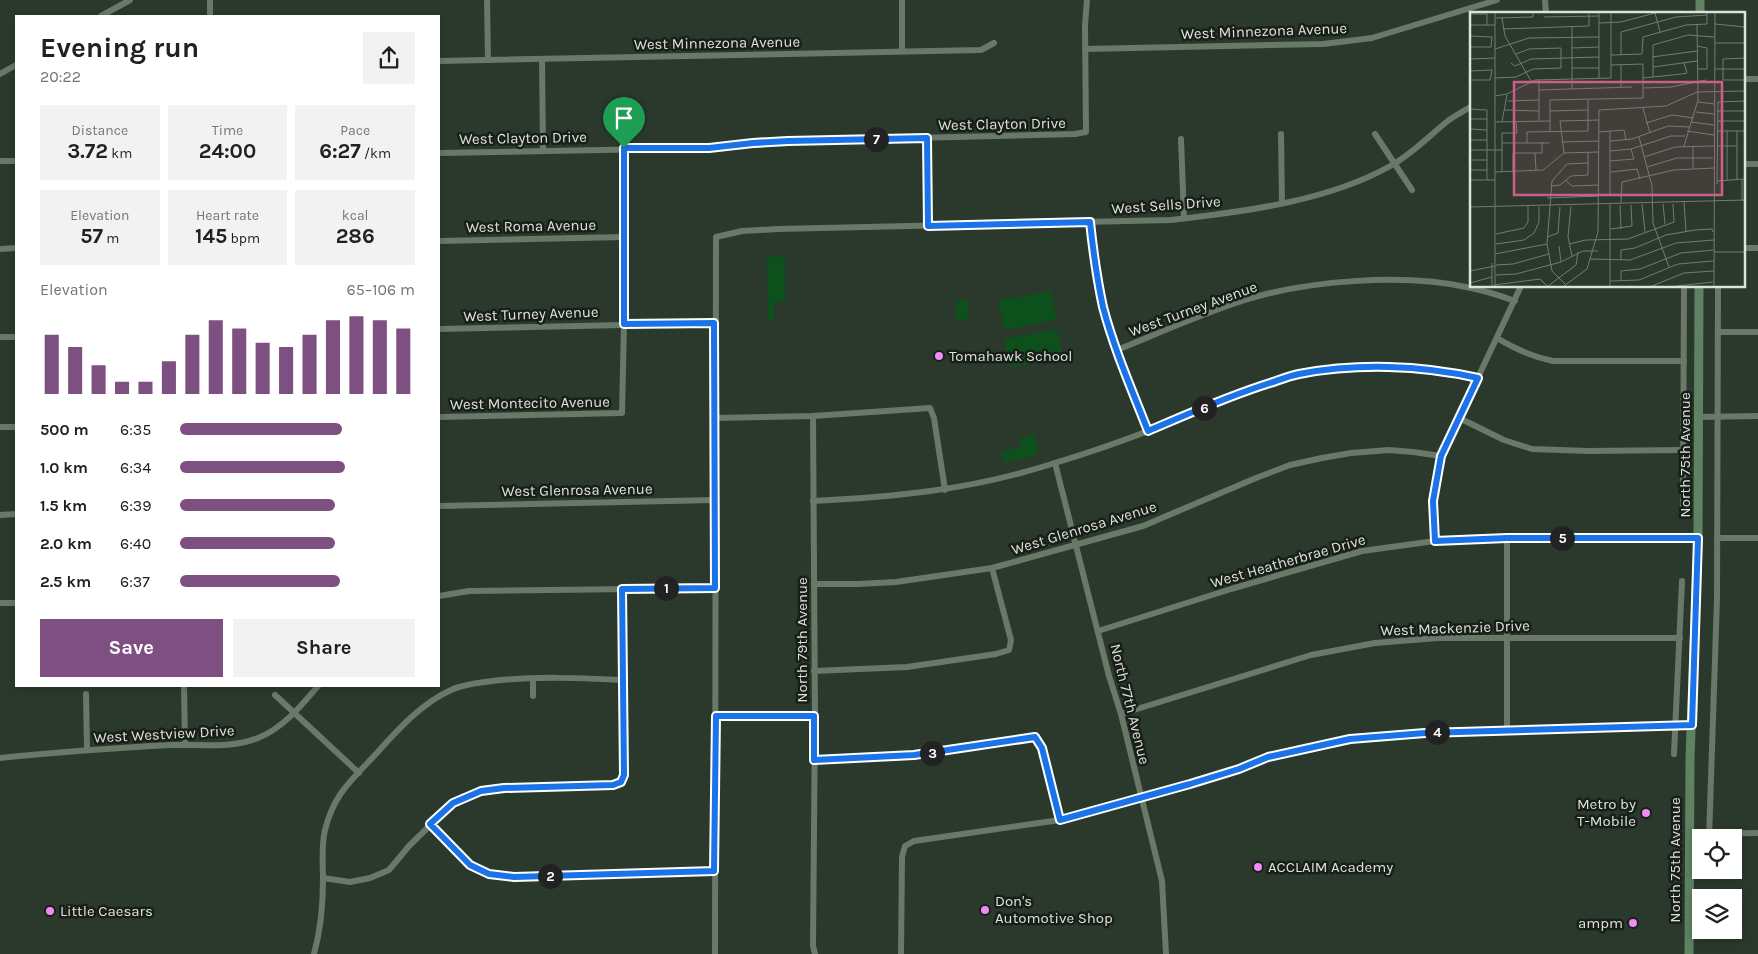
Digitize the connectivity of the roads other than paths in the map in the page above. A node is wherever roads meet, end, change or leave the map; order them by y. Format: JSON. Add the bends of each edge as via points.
{"nodes":[{"id":1,"x":130,"y":0,"type":"edge"},
{"id":2,"x":210,"y":0,"type":"edge"},
{"id":3,"x":487,"y":0,"type":"edge"},
{"id":4,"x":902,"y":0,"type":"edge"},
{"id":5,"x":1087,"y":0,"type":"edge"},
{"id":6,"x":1497,"y":0,"type":"edge"},
{"id":7,"x":103,"y":15,"type":"edge"},
{"id":8,"x":210,"y":15,"type":"edge"},
{"id":9,"x":994,"y":43,"type":"dead end"},
{"id":10,"x":1085,"y":49,"type":"junction"},
{"id":11,"x":902,"y":51,"type":"junction"},
{"id":12,"x":542,"y":59,"type":"junction"},
{"id":13,"x":488,"y":60,"type":"junction"},
{"id":14,"x":440,"y":61,"type":"edge"},
{"id":15,"x":15,"y":66,"type":"edge"},
{"id":16,"x":0,"y":74,"type":"edge"},
{"id":17,"x":1470,"y":107,"type":"edge"},
{"id":18,"x":1281,"y":134,"type":"dead end"},
{"id":19,"x":1375,"y":134,"type":"dead end"},
{"id":20,"x":927,"y":138,"type":"junction"},
{"id":21,"x":1181,"y":139,"type":"dead end"},
{"id":22,"x":624,"y":148,"type":"junction"},
{"id":23,"x":543,"y":150,"type":"junction"},
{"id":24,"x":440,"y":152,"type":"edge"},
{"id":25,"x":0,"y":161,"type":"edge"},
{"id":26,"x":15,"y":161,"type":"edge"},
{"id":27,"x":1395,"y":164,"type":"junction"},
{"id":28,"x":1412,"y":190,"type":"dead end"},
{"id":29,"x":1282,"y":203,"type":"junction"},
{"id":30,"x":1184,"y":218,"type":"junction"},
{"id":31,"x":1090,"y":222,"type":"junction"},
{"id":32,"x":928,"y":226,"type":"junction"},
{"id":33,"x":624,"y":237,"type":"junction"},
{"id":34,"x":440,"y":241,"type":"edge"},
{"id":35,"x":15,"y":248,"type":"edge"},
{"id":36,"x":0,"y":249,"type":"edge"},
{"id":37,"x":1470,"y":288,"type":"edge"},
{"id":38,"x":1471,"y":288,"type":"edge"},
{"id":39,"x":1520,"y":288,"type":"edge"},
{"id":40,"x":1684,"y":288,"type":"edge"},
{"id":41,"x":1699,"y":288,"type":"edge"},
{"id":42,"x":1718,"y":288,"type":"edge"},
{"id":43,"x":1515,"y":301,"type":"junction"},
{"id":44,"x":714,"y":323,"type":"junction"},
{"id":45,"x":624,"y":324,"type":"junction"},
{"id":46,"x":440,"y":329,"type":"edge"},
{"id":47,"x":1718,"y":332,"type":"junction"},
{"id":48,"x":1758,"y":332,"type":"edge"},
{"id":49,"x":0,"y":337,"type":"edge"},
{"id":50,"x":15,"y":337,"type":"edge"},
{"id":51,"x":1497,"y":338,"type":"junction"},
{"id":52,"x":1117,"y":350,"type":"junction"},
{"id":53,"x":1684,"y":361,"type":"junction"},
{"id":54,"x":1478,"y":378,"type":"junction"},
{"id":55,"x":813,"y":416,"type":"junction"},
{"id":56,"x":1758,"y":416,"type":"edge"},
{"id":57,"x":440,"y":417,"type":"edge"},
{"id":58,"x":1699,"y":417,"type":"junction"},
{"id":59,"x":1717,"y":417,"type":"junction"},
{"id":60,"x":715,"y":418,"type":"junction"},
{"id":61,"x":1459,"y":418,"type":"junction"},
{"id":62,"x":0,"y":427,"type":"edge"},
{"id":63,"x":15,"y":427,"type":"edge"},
{"id":64,"x":1148,"y":431,"type":"junction"},
{"id":65,"x":1684,"y":450,"type":"junction"},
{"id":66,"x":1441,"y":456,"type":"junction"},
{"id":67,"x":1055,"y":463,"type":"junction"},
{"id":68,"x":944,"y":490,"type":"junction"},
{"id":69,"x":715,"y":500,"type":"junction"},
{"id":70,"x":814,"y":501,"type":"junction"},
{"id":71,"x":440,"y":506,"type":"edge"},
{"id":72,"x":1683,"y":511,"type":"dead end"},
{"id":73,"x":0,"y":514,"type":"edge"},
{"id":74,"x":15,"y":514,"type":"edge"},
{"id":75,"x":1507,"y":538,"type":"junction"},
{"id":76,"x":1698,"y":538,"type":"junction"},
{"id":77,"x":1717,"y":538,"type":"junction"},
{"id":78,"x":1758,"y":538,"type":"edge"},
{"id":79,"x":1435,"y":541,"type":"junction"},
{"id":80,"x":1076,"y":546,"type":"junction"},
{"id":81,"x":992,"y":568,"type":"junction"},
{"id":82,"x":1682,"y":581,"type":"dead end"},
{"id":83,"x":814,"y":584,"type":"junction"},
{"id":84,"x":715,"y":588,"type":"junction"},
{"id":85,"x":622,"y":589,"type":"junction"},
{"id":86,"x":440,"y":596,"type":"edge"},
{"id":87,"x":0,"y":603,"type":"edge"},
{"id":88,"x":15,"y":603,"type":"edge"},
{"id":89,"x":1098,"y":631,"type":"junction"},
{"id":90,"x":1507,"y":638,"type":"junction"},
{"id":91,"x":1680,"y":638,"type":"junction"},
{"id":92,"x":814,"y":671,"type":"junction"},
{"id":93,"x":533,"y":679,"type":"junction"},
{"id":94,"x":624,"y":680,"type":"junction"},
{"id":95,"x":184,"y":687,"type":"edge"},
{"id":96,"x":317,"y":687,"type":"edge"},
{"id":97,"x":86,"y":694,"type":"dead end"},
{"id":98,"x":276,"y":695,"type":"dead end"},
{"id":99,"x":533,"y":696,"type":"dead end"},
{"id":100,"x":294,"y":713,"type":"junction"},
{"id":101,"x":1121,"y":714,"type":"junction"},
{"id":102,"x":716,"y":716,"type":"junction"},
{"id":103,"x":814,"y":716,"type":"junction"},
{"id":104,"x":1676,"y":725,"type":"junction"},
{"id":105,"x":1692,"y":725,"type":"junction"},
{"id":106,"x":1507,"y":731,"type":"junction"},
{"id":107,"x":185,"y":745,"type":"junction"},
{"id":108,"x":87,"y":750,"type":"junction"},
{"id":109,"x":1674,"y":754,"type":"dead end"},
{"id":110,"x":0,"y":758,"type":"edge"},
{"id":111,"x":814,"y":760,"type":"junction"},
{"id":112,"x":359,"y":773,"type":"junction"},
{"id":113,"x":1140,"y":798,"type":"junction"},
{"id":114,"x":1060,"y":820,"type":"junction"},
{"id":115,"x":430,"y":824,"type":"junction"},
{"id":116,"x":1709,"y":829,"type":"edge"},
{"id":117,"x":1758,"y":833,"type":"edge"},
{"id":118,"x":1689,"y":834,"type":"junction"},
{"id":119,"x":1692,"y":834,"type":"edge"},
{"id":120,"x":1742,"y":834,"type":"edge"},
{"id":121,"x":714,"y":871,"type":"junction"},
{"id":122,"x":323,"y":878,"type":"junction"},
{"id":123,"x":314,"y":954,"type":"edge"},
{"id":124,"x":715,"y":954,"type":"edge"},
{"id":125,"x":815,"y":954,"type":"edge"},
{"id":126,"x":901,"y":954,"type":"edge"},
{"id":127,"x":1166,"y":954,"type":"edge"},
{"id":128,"x":1689,"y":954,"type":"edge"}],
"edges":[{"from":1,"to":7,"type":"street"},
{"from":2,"to":8,"type":"street"},
{"from":3,"to":13,"type":"street"},
{"from":4,"to":11,"type":"street"},
{"from":5,"to":10,"type":"street"},
{"from":6,"to":10,"type":"street","name":"West Minnezona Avenue","via":[[1372,38],[1323,44]]},
{"from":9,"to":11,"type":"street","name":"West Minnezona Avenue","via":[[981,50]]},
{"from":10,"to":20,"type":"street","name":"West Clayton Drive","via":[[1086,132]]},
{"from":11,"to":12,"type":"street","name":"West Minnezona Avenue"},
{"from":12,"to":13,"type":"street","name":"West Minnezona Avenue"},
{"from":12,"to":23,"type":"street"},
{"from":13,"to":14,"type":"street","name":"West Minnezona Avenue"},
{"from":15,"to":16,"type":"street"},
{"from":17,"to":27,"type":"street","name":"West Sells Drive","via":[[1450,119]]},
{"from":18,"to":29,"type":"street"},
{"from":19,"to":27,"type":"street"},
{"from":20,"to":22,"type":"street","name":"West Clayton Drive","via":[[788,141],[709,148]]},
{"from":20,"to":32,"type":"street"},
{"from":21,"to":30,"type":"street"},
{"from":22,"to":23,"type":"street","name":"West Clayton Drive"},
{"from":22,"to":33,"type":"street"},
{"from":23,"to":24,"type":"street","name":"West Clayton Drive"},
{"from":25,"to":26,"type":"street"},
{"from":27,"to":28,"type":"street"},
{"from":27,"to":29,"type":"street","name":"West Sells Drive","via":[[1362,180]]},
{"from":29,"to":30,"type":"street","name":"West Sells Drive"},
{"from":30,"to":31,"type":"street","name":"West Sells Drive"},
{"from":31,"to":32,"type":"street","name":"West Sells Drive"},
{"from":31,"to":52,"type":"street","via":[[1103,306]]},
{"from":32,"to":44,"type":"street","name":"West Sells Drive","via":[[769,229],[716,237]]},
{"from":33,"to":34,"type":"street","name":"West Roma Avenue"},
{"from":33,"to":45,"type":"street"},
{"from":35,"to":36,"type":"street"},
{"from":37,"to":52,"type":"street","name":"West Turney Avenue","via":[[1425,281],[1335,282],[1246,300]]},
{"from":38,"to":43,"type":"street","name":"West Turney Avenue"},
{"from":39,"to":43,"type":"street"},
{"from":40,"to":53,"type":"street","name":"North 75th Avenue"},
{"from":41,"to":58,"type":"main road","name":"North 75th Avenue"},
{"from":42,"to":47,"type":"street"},
{"from":43,"to":51,"type":"street"},
{"from":44,"to":45,"type":"street","name":"West Turney Avenue"},
{"from":44,"to":60,"type":"street"},
{"from":45,"to":46,"type":"street","name":"West Turney Avenue"},
{"from":45,"to":57,"type":"street","name":"West Montecito Avenue","via":[[622,413]]},
{"from":47,"to":48,"type":"street"},
{"from":47,"to":59,"type":"street"},
{"from":49,"to":50,"type":"street"},
{"from":51,"to":53,"type":"street","via":[[1516,349],[1553,361]]},
{"from":51,"to":54,"type":"street"},
{"from":52,"to":64,"type":"street"},
{"from":53,"to":65,"type":"street","name":"North 75th Avenue"},
{"from":54,"to":61,"type":"street"},
{"from":54,"to":64,"type":"street","via":[[1424,369],[1384,367],[1298,374],[1242,392]]},
{"from":55,"to":60,"type":"street"},
{"from":55,"to":68,"type":"street","via":[[930,408]]},
{"from":55,"to":70,"type":"street","name":"North 79th Avenue"},
{"from":56,"to":59,"type":"street"},
{"from":58,"to":59,"type":"street"},
{"from":58,"to":76,"type":"main road","name":"North 75th Avenue"},
{"from":59,"to":77,"type":"street"},
{"from":60,"to":69,"type":"street"},
{"from":61,"to":65,"type":"street","via":[[1504,440],[1532,449]]},
{"from":61,"to":66,"type":"street"},
{"from":62,"to":63,"type":"street"},
{"from":64,"to":67,"type":"street"},
{"from":65,"to":72,"type":"street","name":"North 75th Avenue"},
{"from":66,"to":79,"type":"street","via":[[1433,501]]},
{"from":66,"to":80,"type":"street","name":"West Glenrosa Avenue","via":[[1389,450],[1351,452],[1290,465],[1143,526]]},
{"from":67,"to":68,"type":"street","via":[[995,481]]},
{"from":67,"to":80,"type":"street","name":"North 77th Avenue"},
{"from":68,"to":70,"type":"street"},
{"from":69,"to":71,"type":"street","name":"West Glenrosa Avenue"},
{"from":69,"to":84,"type":"street"},
{"from":70,"to":83,"type":"street","name":"North 79th Avenue"},
{"from":73,"to":74,"type":"street"},
{"from":75,"to":76,"type":"street","name":"West Heatherbrae Drive"},
{"from":75,"to":79,"type":"street","name":"West Heatherbrae Drive"},
{"from":75,"to":90,"type":"street"},
{"from":76,"to":105,"type":"main road","name":"North 75th Avenue"},
{"from":77,"to":78,"type":"street"},
{"from":77,"to":116,"type":"street"},
{"from":79,"to":89,"type":"street","name":"West Heatherbrae Drive","via":[[1362,551]]},
{"from":80,"to":81,"type":"street","name":"West Glenrosa Avenue"},
{"from":80,"to":89,"type":"street","name":"North 77th Avenue"},
{"from":81,"to":83,"type":"street","name":"West Glenrosa Avenue","via":[[896,582]]},
{"from":81,"to":92,"type":"street","via":[[1011,640],[1009,650],[907,667]]},
{"from":82,"to":91,"type":"street"},
{"from":83,"to":92,"type":"street","name":"North 79th Avenue"},
{"from":84,"to":85,"type":"street"},
{"from":84,"to":102,"type":"street"},
{"from":85,"to":86,"type":"street","via":[[469,591]]},
{"from":85,"to":94,"type":"street"},
{"from":87,"to":88,"type":"street"},
{"from":89,"to":101,"type":"street","name":"North 77th Avenue"},
{"from":90,"to":91,"type":"street","name":"West Mackenzie Drive"},
{"from":90,"to":101,"type":"street","name":"West Mackenzie Drive","via":[[1438,638],[1375,643],[1311,655]]},
{"from":90,"to":106,"type":"street"},
{"from":91,"to":104,"type":"street"},
{"from":92,"to":103,"type":"street","name":"North 79th Avenue"},
{"from":93,"to":94,"type":"street"},
{"from":93,"to":99,"type":"street"},
{"from":93,"to":112,"type":"street","via":[[510,679],[451,690],[401,726]]},
{"from":94,"to":115,"type":"street","via":[[624,775],[621,782],[481,791],[453,803]]},
{"from":95,"to":107,"type":"street"},
{"from":96,"to":100,"type":"street"},
{"from":97,"to":108,"type":"street"},
{"from":98,"to":100,"type":"street"},
{"from":100,"to":107,"type":"street","name":"West Westview Drive","via":[[275,729],[245,742]]},
{"from":100,"to":112,"type":"street"},
{"from":101,"to":113,"type":"street","name":"North 77th Avenue"},
{"from":102,"to":103,"type":"street"},
{"from":102,"to":121,"type":"street"},
{"from":103,"to":111,"type":"street","name":"North 79th Avenue"},
{"from":104,"to":105,"type":"street"},
{"from":104,"to":106,"type":"street"},
{"from":104,"to":109,"type":"street"},
{"from":105,"to":118,"type":"main road","name":"North 75th Avenue"},
{"from":106,"to":113,"type":"street","via":[[1350,739],[1268,757],[1239,769]]},
{"from":107,"to":108,"type":"street","name":"West Westview Drive"},
{"from":108,"to":110,"type":"street","name":"West Westview Drive"},
{"from":111,"to":114,"type":"street","via":[[914,755],[1035,737],[1042,748]]},
{"from":111,"to":125,"type":"street","name":"North 79th Avenue"},
{"from":112,"to":122,"type":"street","via":[[331,809],[324,833]]},
{"from":113,"to":114,"type":"street"},
{"from":113,"to":127,"type":"street","name":"North 77th Avenue","via":[[1162,881]]},
{"from":114,"to":126,"type":"street","via":[[914,841],[905,846],[902,857]]},
{"from":115,"to":121,"type":"street","via":[[470,865],[489,874],[514,877]]},
{"from":115,"to":122,"type":"street","via":[[389,870],[350,882]]},
{"from":117,"to":120,"type":"street"},
{"from":118,"to":119,"type":"street"},
{"from":118,"to":128,"type":"main road","name":"North 75th Avenue"},
{"from":121,"to":124,"type":"street"},
{"from":122,"to":123,"type":"street","via":[[321,926]]}]}
